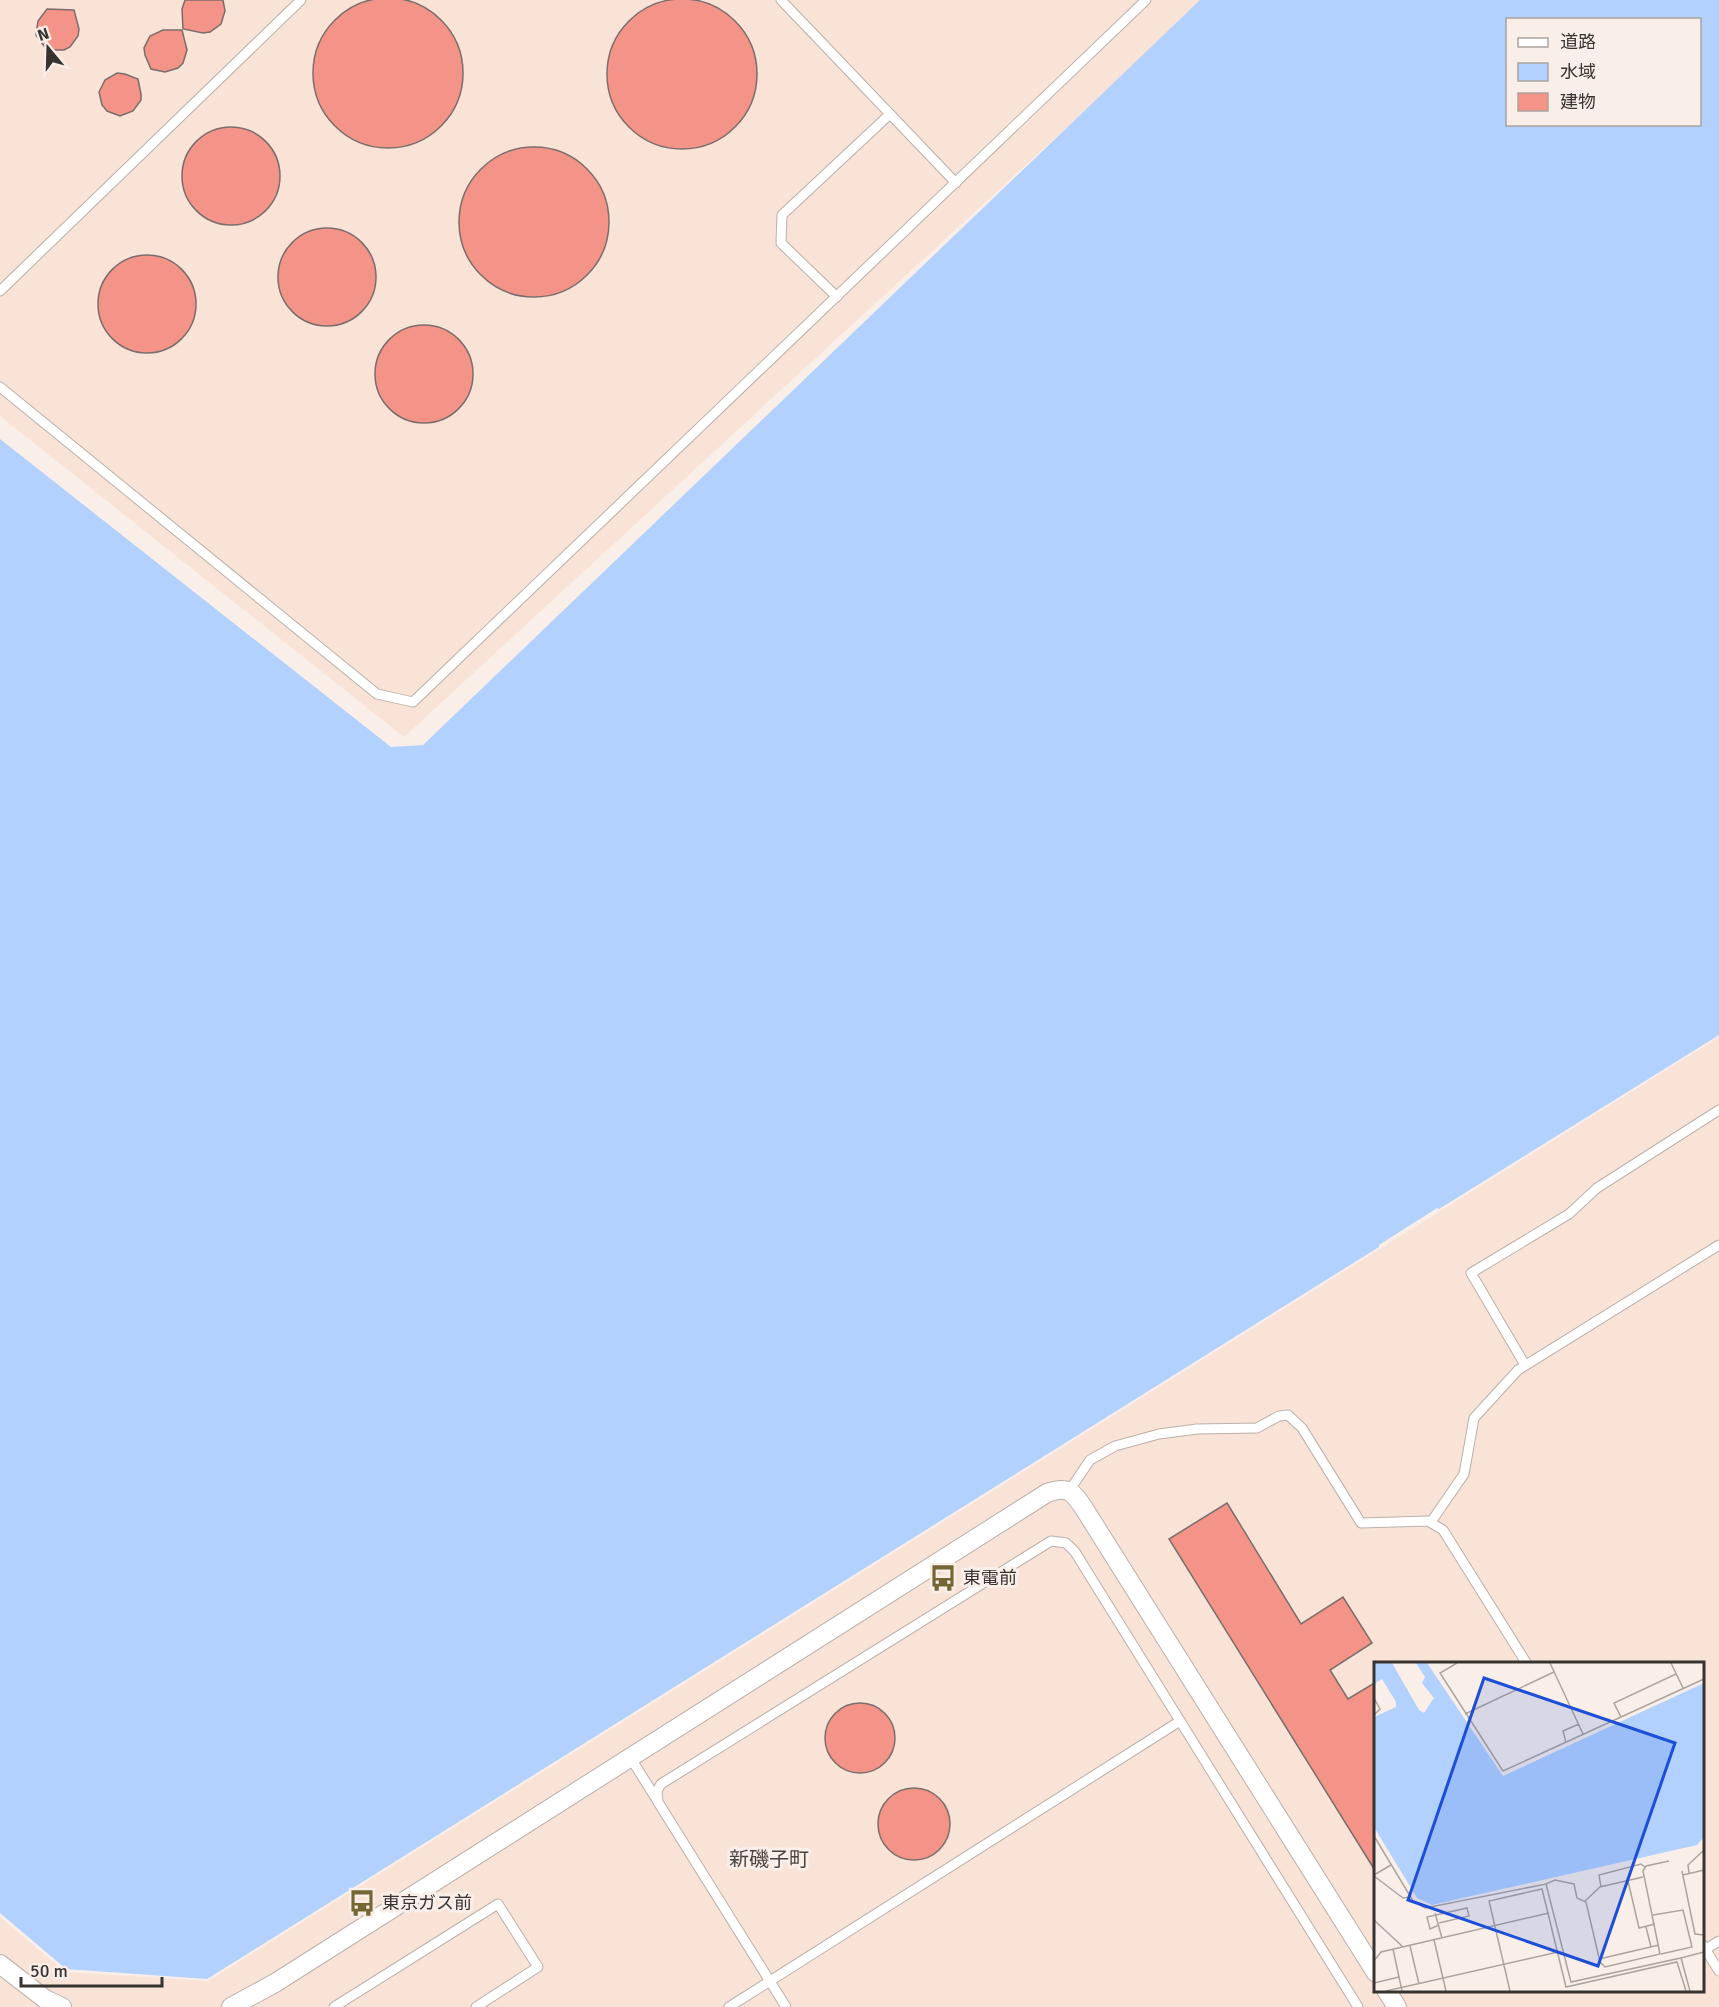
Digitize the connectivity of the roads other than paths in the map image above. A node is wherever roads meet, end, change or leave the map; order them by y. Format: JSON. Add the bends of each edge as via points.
{"nodes":[{"id":1,"x":302,"y":0,"type":"edge"},
{"id":2,"x":781,"y":0,"type":"edge"},
{"id":3,"x":1146,"y":0,"type":"edge"},
{"id":4,"x":890,"y":114,"type":"junction"},
{"id":5,"x":956,"y":183,"type":"junction"},
{"id":6,"x":0,"y":291,"type":"edge"},
{"id":7,"x":837,"y":297,"type":"junction"},
{"id":8,"x":0,"y":387,"type":"edge"},
{"id":9,"x":1719,"y":1110,"type":"edge"},
{"id":10,"x":1719,"y":1245,"type":"edge"},
{"id":11,"x":1525,"y":1365,"type":"junction"},
{"id":12,"x":1069,"y":1491,"type":"junction"},
{"id":13,"x":1431,"y":1522,"type":"junction"},
{"id":14,"x":1526,"y":1662,"type":"edge"},
{"id":15,"x":1180,"y":1721,"type":"junction"},
{"id":16,"x":630,"y":1757,"type":"junction"},
{"id":17,"x":658,"y":1802,"type":"junction"},
{"id":18,"x":1719,"y":1941,"type":"edge"},
{"id":19,"x":1704,"y":1947,"type":"edge"},
{"id":20,"x":1374,"y":1970,"type":"edge"},
{"id":21,"x":3,"y":1971,"type":"edge"},
{"id":22,"x":1719,"y":1971,"type":"edge"},
{"id":23,"x":770,"y":1982,"type":"junction"},
{"id":24,"x":1387,"y":1992,"type":"edge"},
{"id":25,"x":1356,"y":2006,"type":"edge"},
{"id":26,"x":62,"y":2007,"type":"edge"},
{"id":27,"x":233,"y":2007,"type":"edge"},
{"id":28,"x":334,"y":2007,"type":"edge"},
{"id":29,"x":476,"y":2007,"type":"edge"},
{"id":30,"x":729,"y":2007,"type":"edge"},
{"id":31,"x":786,"y":2007,"type":"edge"},
{"id":32,"x":1397,"y":2007,"type":"edge"}],
"edges":[{"from":1,"to":6,"type":"lane"},
{"from":2,"to":4,"type":"lane"},
{"from":3,"to":5,"type":"lane"},
{"from":4,"to":5,"type":"lane"},
{"from":4,"to":7,"type":"lane","via":[[782,215],[781,243]]},
{"from":5,"to":7,"type":"lane"},
{"from":7,"to":8,"type":"lane","via":[[413,702],[377,694]]},
{"from":9,"to":11,"type":"lane","via":[[1597,1188],[1569,1214],[1471,1273]]},
{"from":10,"to":11,"type":"lane"},
{"from":11,"to":13,"type":"lane","via":[[1474,1419],[1464,1474]]},
{"from":12,"to":13,"type":"lane","via":[[1090,1460],[1115,1446],[1197,1429],[1257,1428],[1288,1415],[1302,1428],[1361,1523]]},
{"from":12,"to":16,"type":"street","via":[[1047,1493]]},
{"from":12,"to":20,"type":"street","via":[[1078,1499]]},
{"from":13,"to":14,"type":"lane","via":[[1450,1540]]},
{"from":15,"to":17,"type":"lane","via":[[1075,1552],[1066,1543],[1051,1541],[661,1784]]},
{"from":15,"to":23,"type":"lane"},
{"from":15,"to":25,"type":"lane"},
{"from":16,"to":17,"type":"lane"},
{"from":16,"to":27,"type":"street"},
{"from":17,"to":23,"type":"lane"},
{"from":18,"to":19,"type":"lane"},
{"from":19,"to":22,"type":"lane"},
{"from":21,"to":26,"type":"street"},
{"from":23,"to":30,"type":"lane"},
{"from":23,"to":31,"type":"lane"},
{"from":24,"to":32,"type":"street"},
{"from":28,"to":29,"type":"lane","via":[[498,1904],[538,1967]]}]}
